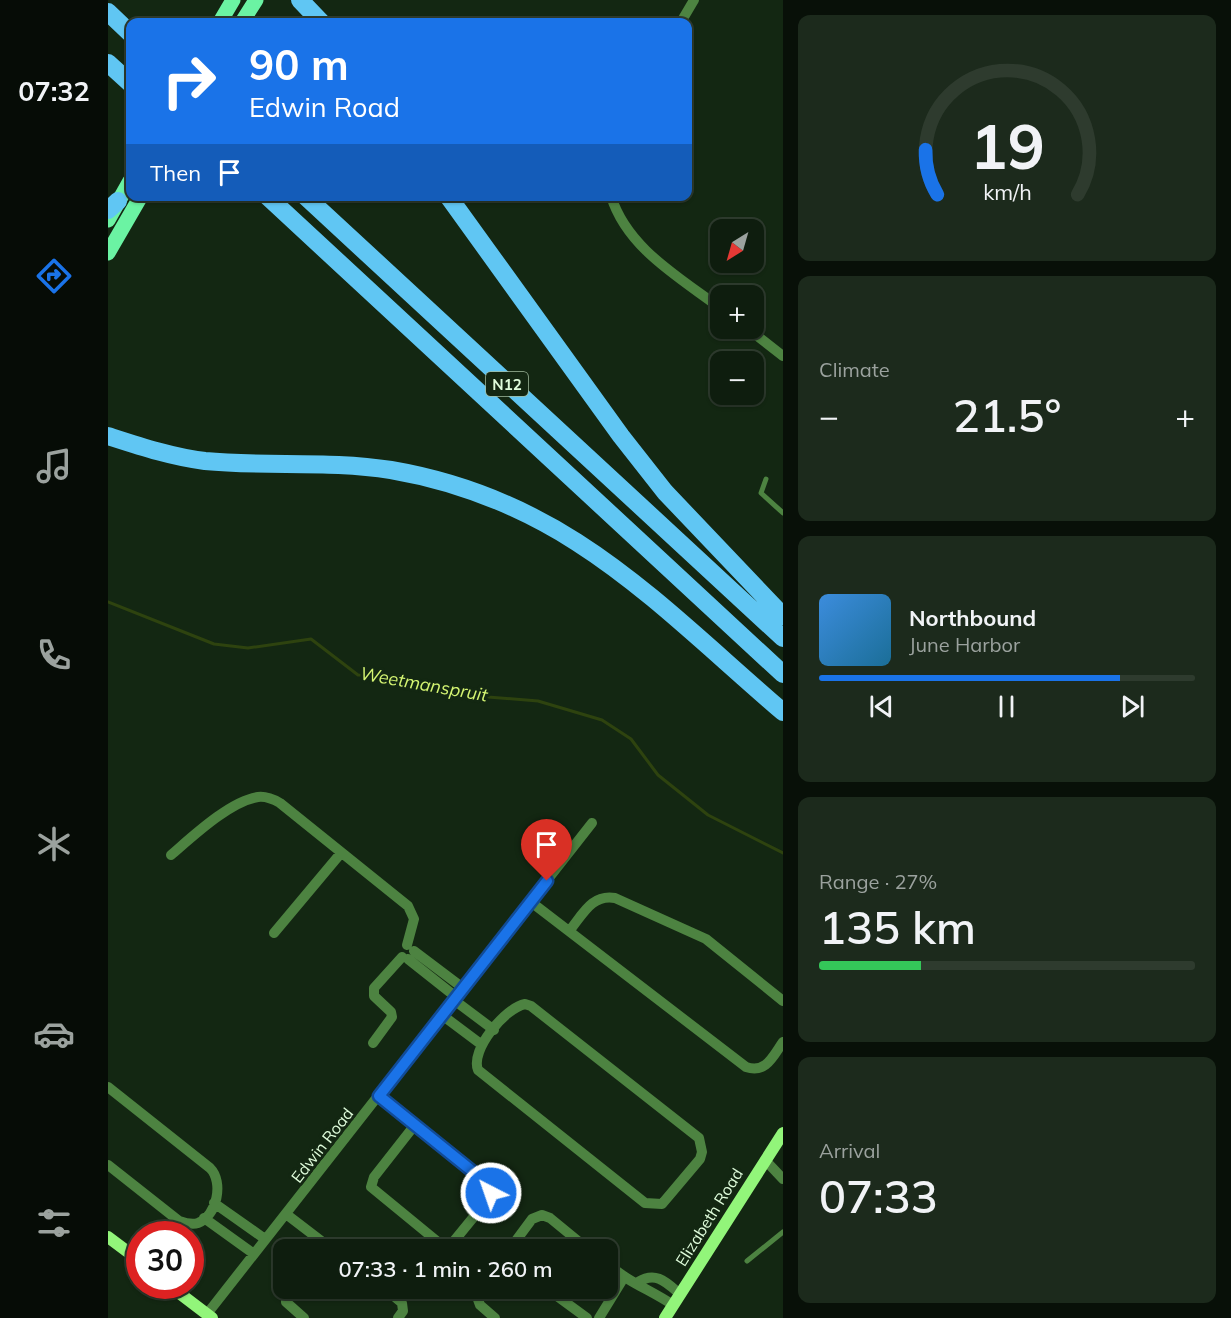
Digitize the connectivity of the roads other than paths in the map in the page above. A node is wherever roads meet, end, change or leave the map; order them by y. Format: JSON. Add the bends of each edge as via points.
{"nodes":[{"id":1,"x":233,"y":0,"type":"edge"},
{"id":2,"x":255,"y":0,"type":"edge"},
{"id":3,"x":300,"y":0,"type":"edge"},
{"id":4,"x":314,"y":0,"type":"edge"},
{"id":5,"x":694,"y":0,"type":"edge"},
{"id":6,"x":108,"y":12,"type":"edge"},
{"id":7,"x":222,"y":18,"type":"edge"},
{"id":8,"x":244,"y":18,"type":"edge"},
{"id":9,"x":317,"y":18,"type":"edge"},
{"id":10,"x":325,"y":18,"type":"edge"},
{"id":11,"x":683,"y":18,"type":"edge"},
{"id":12,"x":126,"y":29,"type":"edge"},
{"id":13,"x":108,"y":56,"type":"edge"},
{"id":14,"x":108,"y":63,"type":"edge"},
{"id":15,"x":126,"y":72,"type":"edge"},
{"id":16,"x":126,"y":79,"type":"edge"},
{"id":17,"x":126,"y":186,"type":"edge"},
{"id":18,"x":138,"y":201,"type":"edge"},
{"id":19,"x":265,"y":201,"type":"edge"},
{"id":20,"x":272,"y":201,"type":"edge"},
{"id":21,"x":310,"y":201,"type":"edge"},
{"id":22,"x":451,"y":201,"type":"edge"},
{"id":23,"x":612,"y":201,"type":"edge"},
{"id":24,"x":113,"y":206,"type":"edge"},
{"id":25,"x":292,"y":219,"type":"junction"},
{"id":26,"x":108,"y":220,"type":"edge"},
{"id":27,"x":108,"y":253,"type":"edge"},
{"id":28,"x":710,"y":300,"type":"edge"},
{"id":29,"x":761,"y":339,"type":"edge"},
{"id":30,"x":783,"y":356,"type":"edge"},
{"id":31,"x":108,"y":436,"type":"edge"},
{"id":32,"x":766,"y":479,"type":"dead end"},
{"id":33,"x":783,"y":513,"type":"edge"},
{"id":34,"x":783,"y":615,"type":"edge"},
{"id":35,"x":783,"y":638,"type":"edge"},
{"id":36,"x":783,"y":674,"type":"edge"},
{"id":37,"x":783,"y":712,"type":"edge"},
{"id":38,"x":592,"y":823,"type":"dead end"},
{"id":39,"x":341,"y":853,"type":"junction"},
{"id":40,"x":171,"y":855,"type":"dead end"},
{"id":41,"x":531,"y":902,"type":"junction"},
{"id":42,"x":570,"y":930,"type":"junction"},
{"id":43,"x":274,"y":933,"type":"dead end"},
{"id":44,"x":407,"y":953,"type":"junction"},
{"id":45,"x":458,"y":995,"type":"junction"},
{"id":46,"x":783,"y":1001,"type":"edge"},
{"id":47,"x":442,"y":1015,"type":"junction"},
{"id":48,"x":494,"y":1030,"type":"junction"},
{"id":49,"x":783,"y":1042,"type":"edge"},
{"id":50,"x":373,"y":1043,"type":"dead end"},
{"id":51,"x":482,"y":1045,"type":"junction"},
{"id":52,"x":108,"y":1087,"type":"edge"},
{"id":53,"x":379,"y":1096,"type":"junction"},
{"id":54,"x":414,"y":1126,"type":"junction"},
{"id":55,"x":783,"y":1133,"type":"edge"},
{"id":56,"x":765,"y":1160,"type":"junction"},
{"id":57,"x":108,"y":1165,"type":"edge"},
{"id":58,"x":783,"y":1179,"type":"edge"},
{"id":59,"x":214,"y":1203,"type":"junction"},
{"id":60,"x":286,"y":1214,"type":"junction"},
{"id":61,"x":204,"y":1218,"type":"junction"},
{"id":62,"x":783,"y":1232,"type":"edge"},
{"id":63,"x":108,"y":1237,"type":"edge"},
{"id":64,"x":265,"y":1239,"type":"junction"},
{"id":65,"x":315,"y":1239,"type":"edge"},
{"id":66,"x":517,"y":1239,"type":"edge"},
{"id":67,"x":576,"y":1239,"type":"edge"},
{"id":68,"x":126,"y":1251,"type":"edge"},
{"id":69,"x":254,"y":1254,"type":"junction"},
{"id":70,"x":747,"y":1261,"type":"dead end"},
{"id":71,"x":618,"y":1274,"type":"edge"},
{"id":72,"x":623,"y":1279,"type":"junction"},
{"id":73,"x":638,"y":1282,"type":"junction"},
{"id":74,"x":680,"y":1294,"type":"junction"},
{"id":75,"x":187,"y":1299,"type":"edge"},
{"id":76,"x":287,"y":1299,"type":"edge"},
{"id":77,"x":397,"y":1299,"type":"edge"},
{"id":78,"x":477,"y":1299,"type":"edge"},
{"id":79,"x":561,"y":1299,"type":"edge"},
{"id":80,"x":673,"y":1305,"type":"junction"},
{"id":81,"x":210,"y":1316,"type":"edge"},
{"id":82,"x":304,"y":1318,"type":"edge"},
{"id":83,"x":398,"y":1318,"type":"edge"},
{"id":84,"x":495,"y":1318,"type":"edge"},
{"id":85,"x":587,"y":1318,"type":"edge"},
{"id":86,"x":599,"y":1318,"type":"edge"},
{"id":87,"x":665,"y":1318,"type":"edge"}],
"edges":[{"from":1,"to":7,"type":"main road"},
{"from":2,"to":8,"type":"main road"},
{"from":3,"to":9,"type":"highway"},
{"from":4,"to":10,"type":"highway"},
{"from":5,"to":11,"type":"street"},
{"from":6,"to":12,"type":"highway"},
{"from":13,"to":15,"type":"highway"},
{"from":14,"to":16,"type":"highway"},
{"from":17,"to":24,"type":"main road"},
{"from":18,"to":27,"type":"main road"},
{"from":19,"to":25,"type":"highway"},
{"from":20,"to":25,"type":"highway","number":"N12"},
{"from":21,"to":35,"type":"highway","number":"N12"},
{"from":22,"to":34,"type":"highway","via":[[665,492]]},
{"from":23,"to":28,"type":"street","via":[[631,236]]},
{"from":24,"to":26,"type":"main road"},
{"from":25,"to":36,"type":"highway","number":"N12"},
{"from":29,"to":30,"type":"street"},
{"from":31,"to":37,"type":"highway","via":[[203,460],[389,470],[457,484],[494,497],[534,515],[628,577]]},
{"from":32,"to":33,"type":"lane","via":[[762,493]]},
{"from":38,"to":41,"type":"street","name":"Edwin Road"},
{"from":39,"to":40,"type":"street","via":[[280,803],[259,797],[208,825]]},
{"from":39,"to":43,"type":"street"},
{"from":39,"to":44,"type":"street","via":[[411,910],[414,919]]},
{"from":41,"to":42,"type":"street"},
{"from":41,"to":45,"type":"street","name":"Edwin Road"},
{"from":42,"to":46,"type":"street","via":[[600,897],[615,897],[706,939]]},
{"from":42,"to":49,"type":"street","via":[[746,1067],[765,1067]]},
{"from":44,"to":45,"type":"street"},
{"from":44,"to":50,"type":"street","via":[[373,993],[392,1017]]},
{"from":45,"to":47,"type":"street","name":"Edwin Road"},
{"from":45,"to":48,"type":"street"},
{"from":47,"to":51,"type":"street"},
{"from":47,"to":53,"type":"street","name":"Edwin Road"},
{"from":48,"to":51,"type":"street"},
{"from":48,"to":51,"type":"street","via":[[514,1007],[531,1006],[692,1132],[702,1144],[700,1159],[668,1199],[656,1206],[645,1203],[483,1076],[476,1064]]},
{"from":52,"to":59,"type":"street","via":[[214,1172],[218,1184]]},
{"from":53,"to":54,"type":"street"},
{"from":53,"to":60,"type":"street","name":"Edwin Road"},
{"from":54,"to":54,"type":"street","via":[[491,1189],[487,1200],[448,1245],[438,1242],[371,1187]]},
{"from":55,"to":56,"type":"street","name":"Elizabeth Road"},
{"from":56,"to":58,"type":"street"},
{"from":56,"to":74,"type":"street","name":"Elizabeth Road"},
{"from":57,"to":61,"type":"street","via":[[179,1221],[196,1224]]},
{"from":59,"to":61,"type":"street"},
{"from":59,"to":64,"type":"street"},
{"from":60,"to":64,"type":"street","name":"Edwin Road"},
{"from":60,"to":65,"type":"street"},
{"from":61,"to":69,"type":"street"},
{"from":62,"to":70,"type":"lane"},
{"from":63,"to":68,"type":"street"},
{"from":64,"to":69,"type":"street","name":"Edwin Road"},
{"from":66,"to":67,"type":"street","via":[[532,1219],[542,1215]]},
{"from":69,"to":81,"type":"street","name":"Edwin Road"},
{"from":71,"to":72,"type":"street"},
{"from":72,"to":73,"type":"street"},
{"from":72,"to":86,"type":"street"},
{"from":73,"to":74,"type":"street","via":[[649,1276],[659,1278]]},
{"from":73,"to":80,"type":"street"},
{"from":74,"to":80,"type":"street","name":"Elizabeth Road"},
{"from":75,"to":81,"type":"street"},
{"from":76,"to":82,"type":"street"},
{"from":77,"to":83,"type":"street","via":[[403,1311]]},
{"from":78,"to":84,"type":"street"},
{"from":79,"to":85,"type":"street"},
{"from":80,"to":87,"type":"street","name":"Elizabeth Road"}]}
